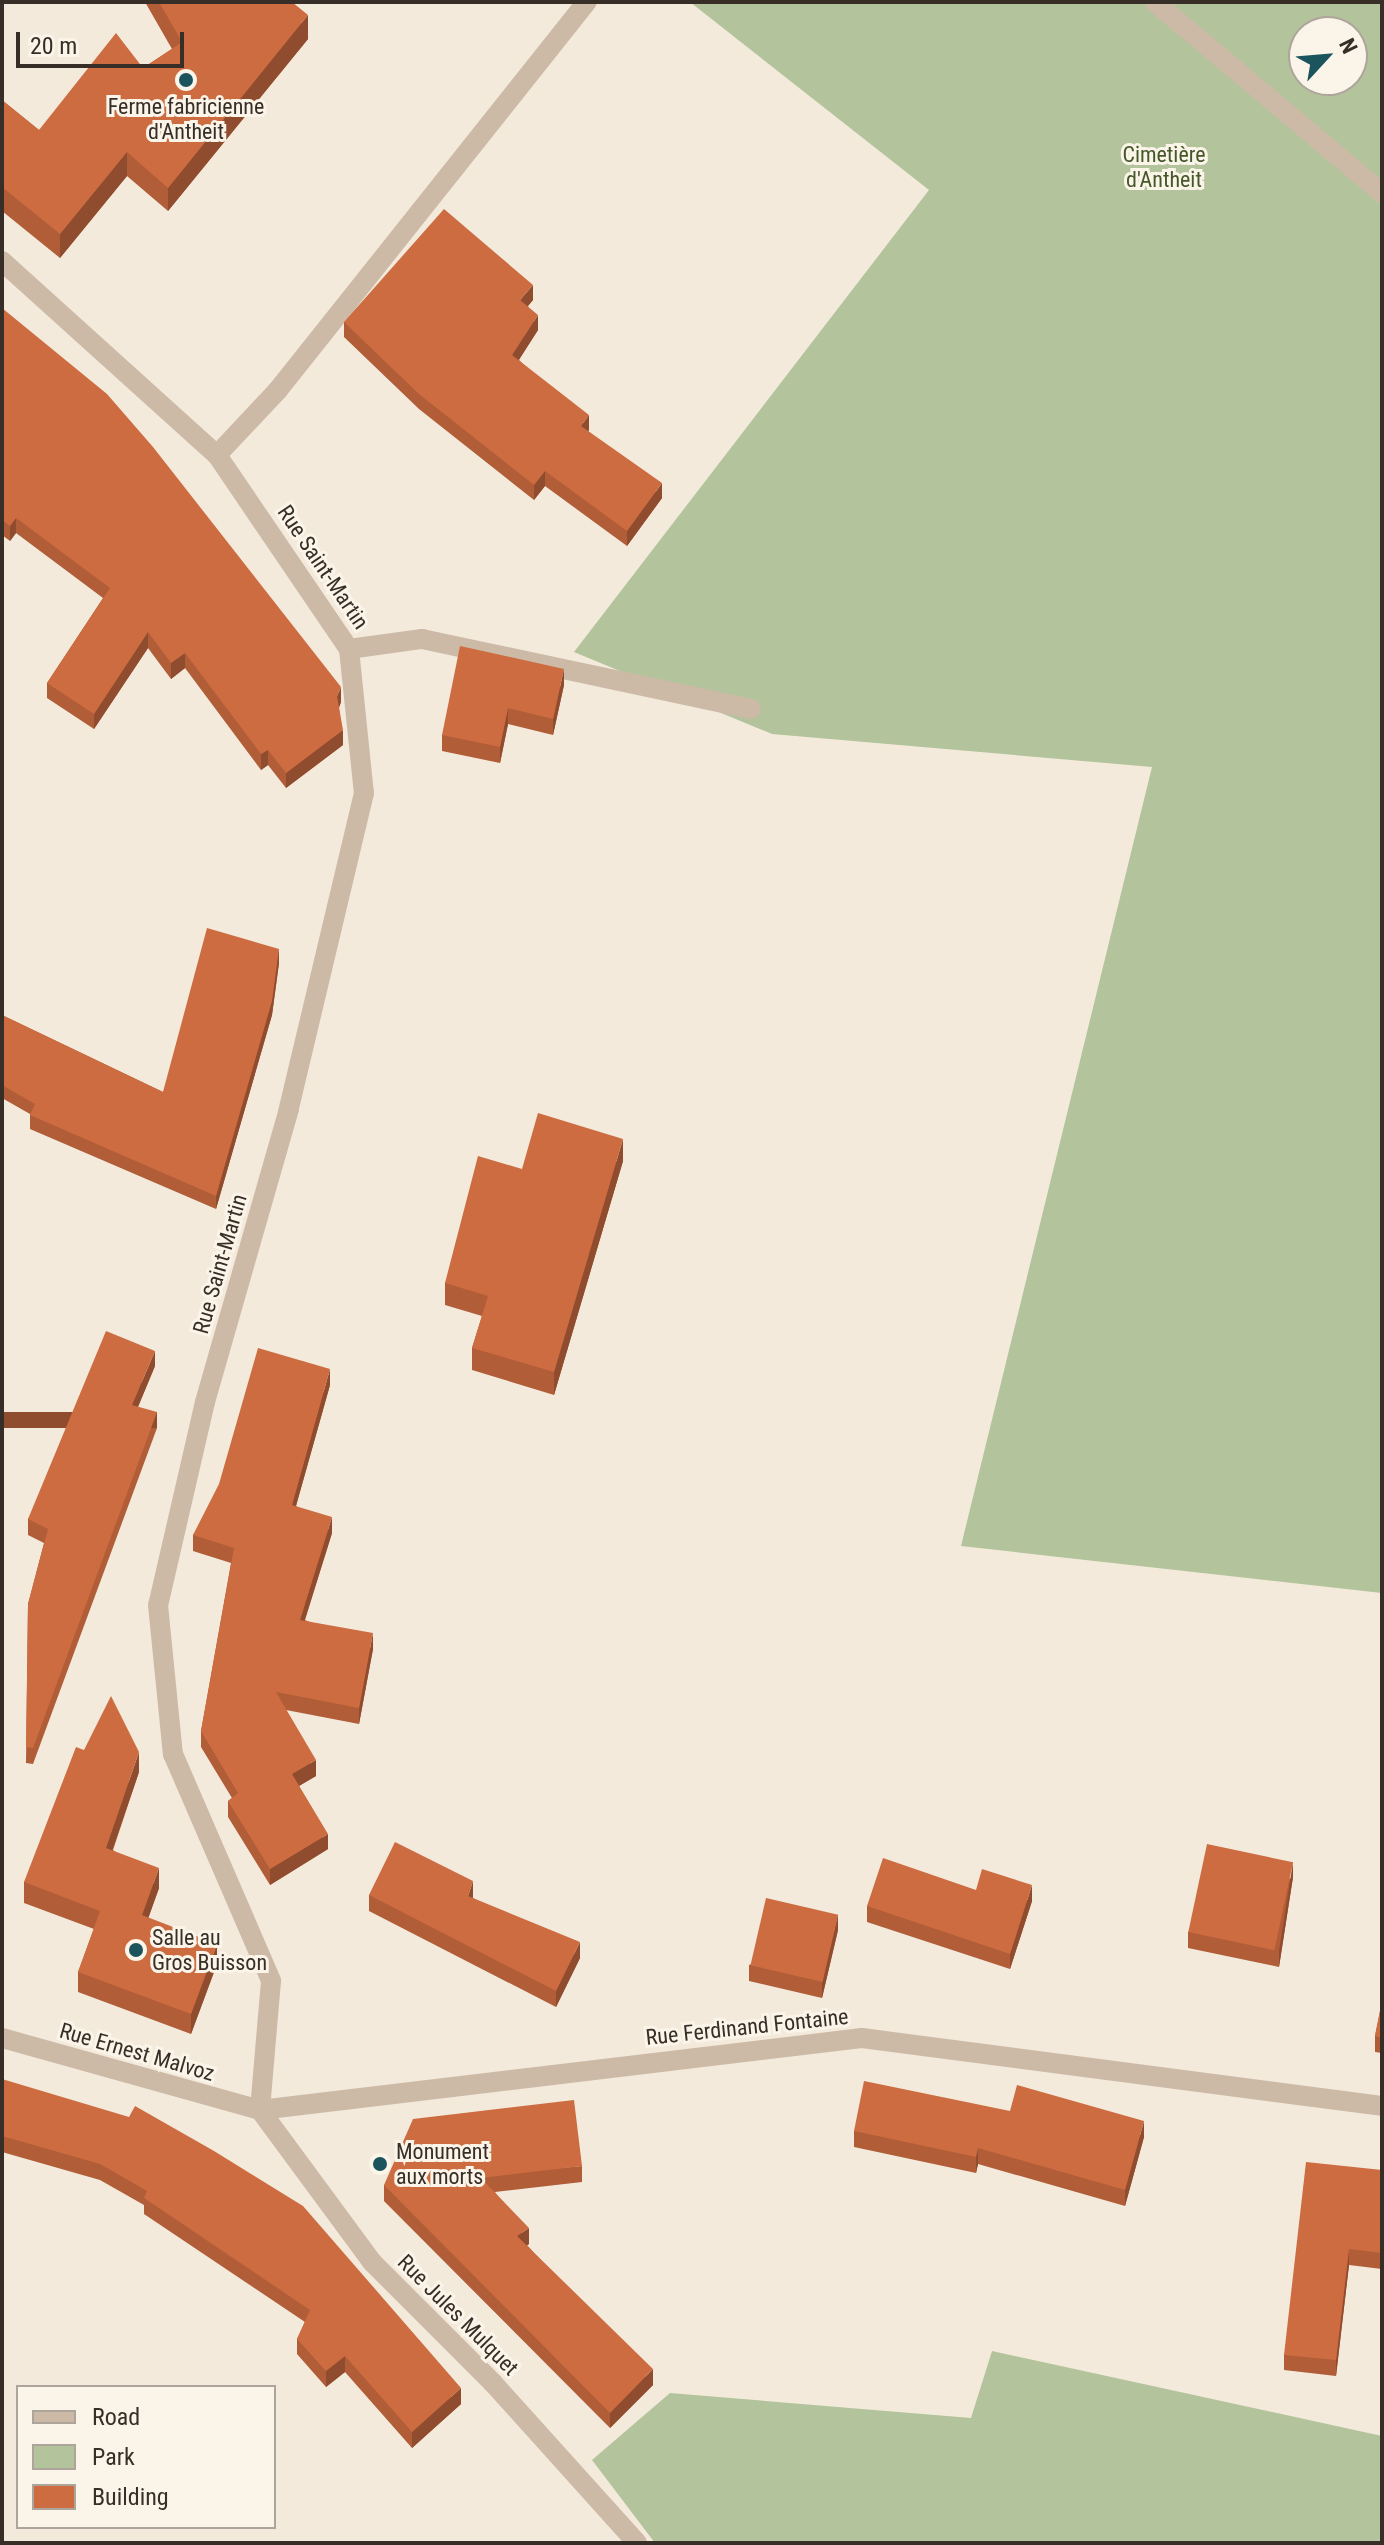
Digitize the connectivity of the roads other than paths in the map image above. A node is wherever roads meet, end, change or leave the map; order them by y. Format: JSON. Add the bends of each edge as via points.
{"nodes":[{"id":1,"x":587,"y":2,"type":"edge"},
{"id":2,"x":1155,"y":2,"type":"edge"},
{"id":3,"x":1382,"y":193,"type":"edge"},
{"id":4,"x":2,"y":261,"type":"edge"},
{"id":5,"x":217,"y":455,"type":"junction"},
{"id":6,"x":349,"y":649,"type":"junction"},
{"id":7,"x":751,"y":709,"type":"dead end"},
{"id":8,"x":2,"y":2038,"type":"edge"},
{"id":9,"x":1382,"y":2106,"type":"edge"},
{"id":10,"x":260,"y":2110,"type":"junction"},
{"id":11,"x":637,"y":2543,"type":"edge"}],
"edges":[{"from":1,"to":5,"type":"street","via":[[278,390]]},
{"from":2,"to":3,"type":"street"},
{"from":4,"to":5,"type":"street","name":"Rue Saint-Martin"},
{"from":5,"to":6,"type":"street","name":"Rue Saint-Martin"},
{"from":6,"to":7,"type":"street","via":[[422,639]]},
{"from":6,"to":10,"type":"street","name":"Rue Saint-Martin","via":[[364,793],[289,1109],[205,1402],[158,1605],[173,1754],[271,1981]]},
{"from":8,"to":10,"type":"street","name":"Rue Ernest Malvoz"},
{"from":9,"to":10,"type":"street","name":"Rue Ferdinand Fontaine","via":[[862,2038]]},
{"from":10,"to":11,"type":"street","name":"Rue Jules Mulquet","via":[[372,2262],[493,2383]]}]}
